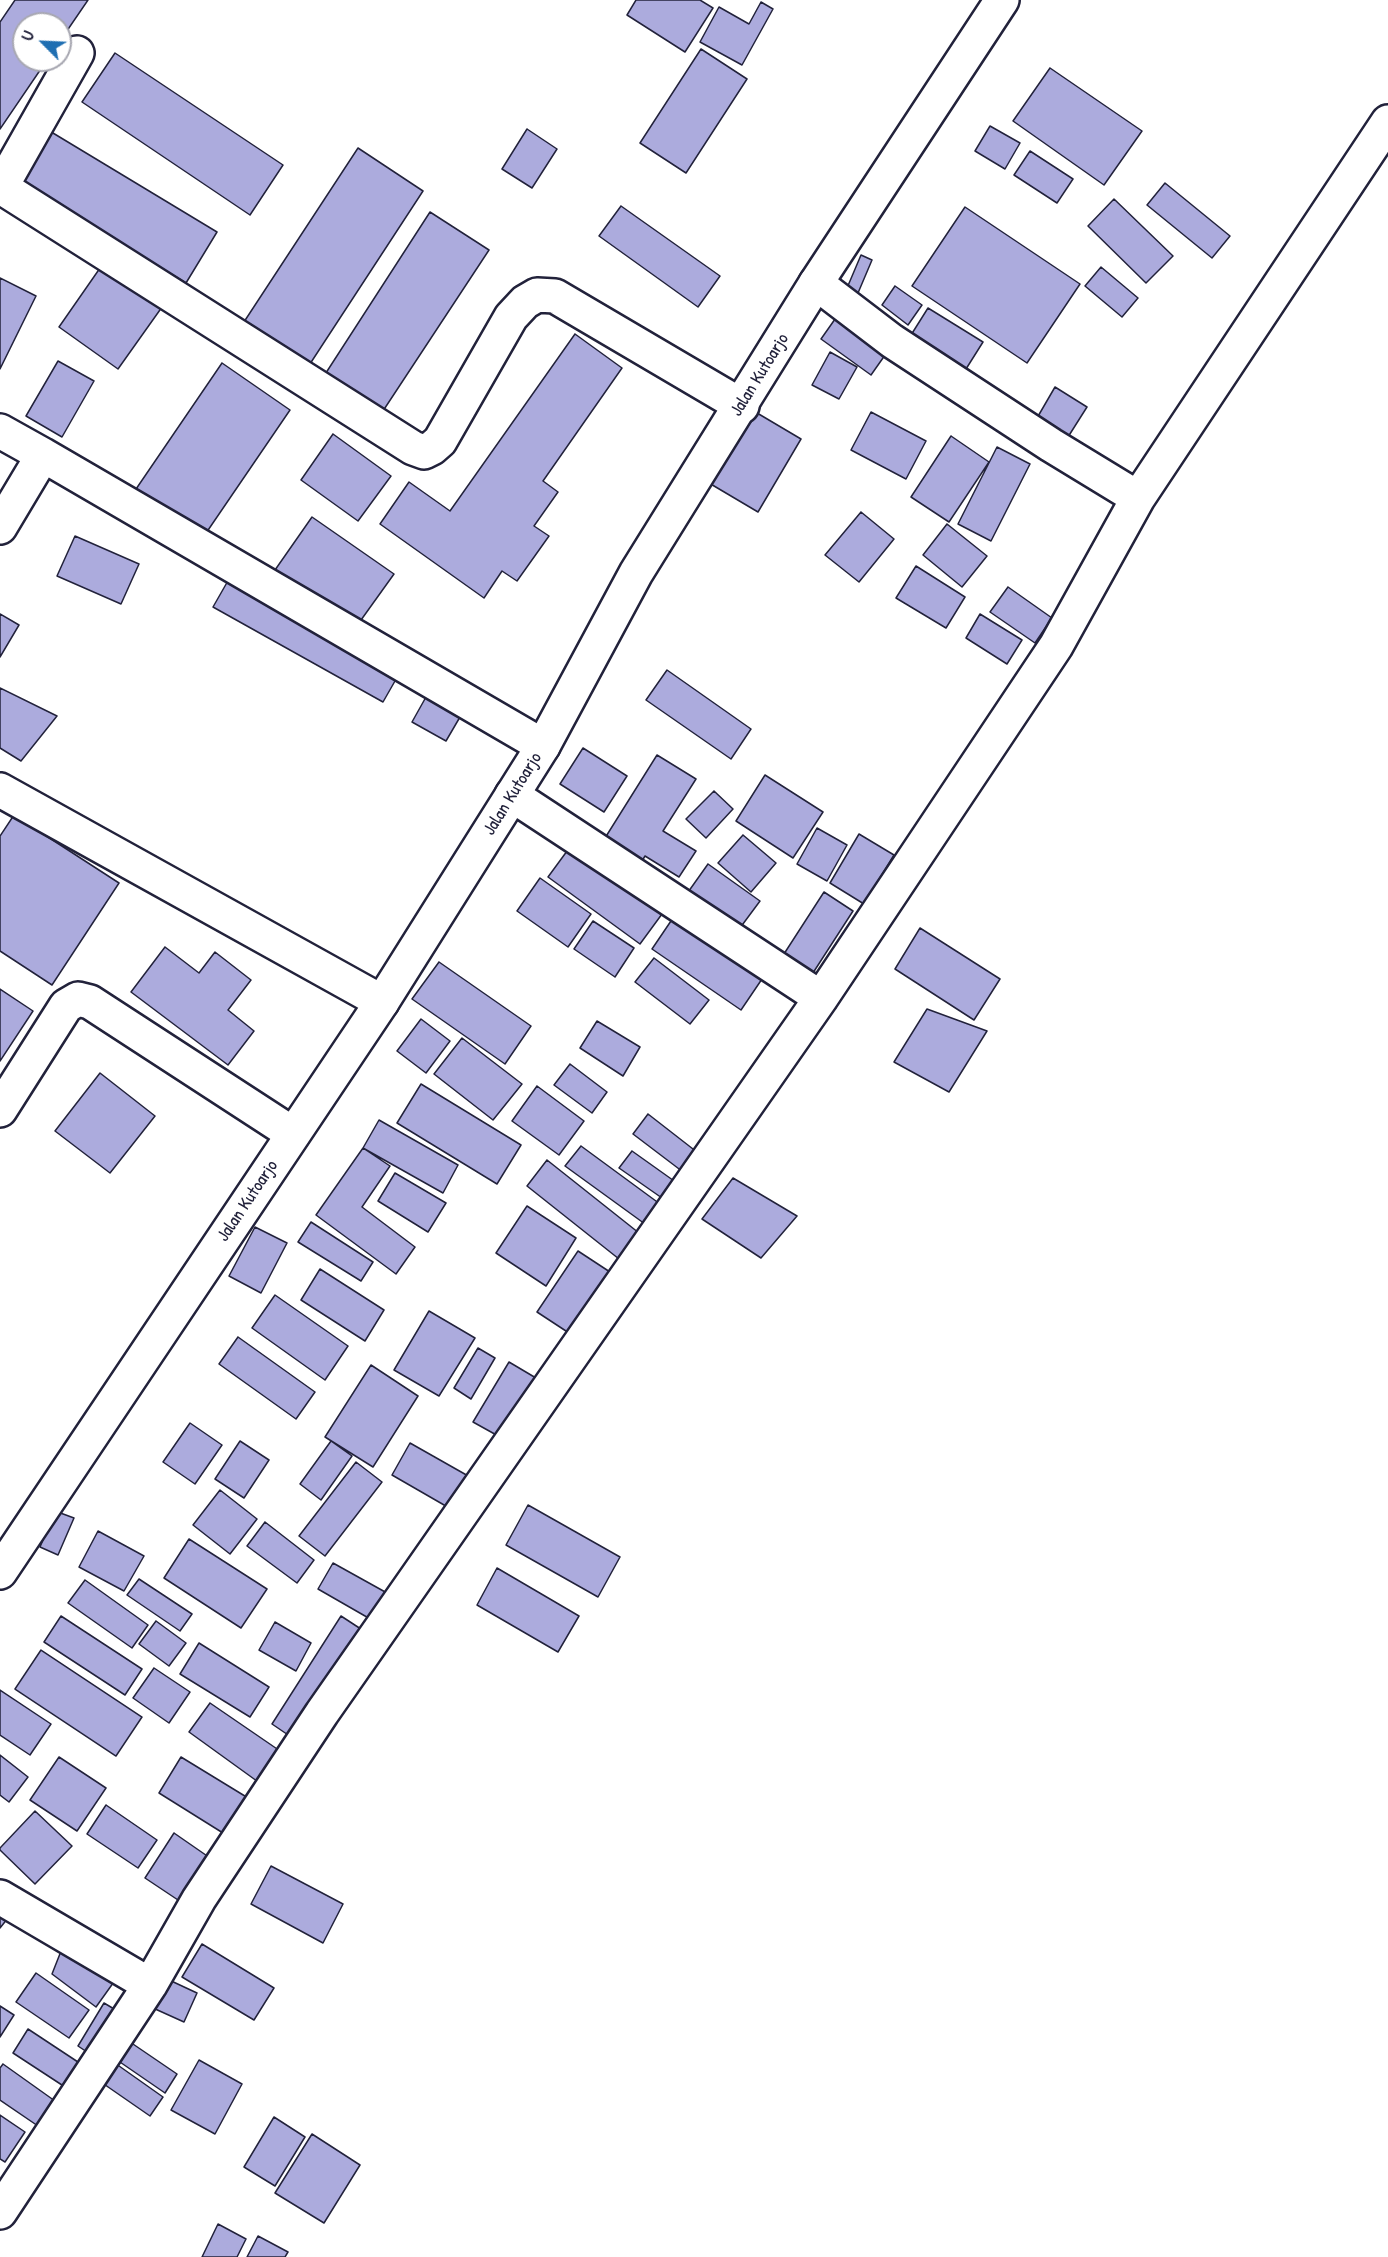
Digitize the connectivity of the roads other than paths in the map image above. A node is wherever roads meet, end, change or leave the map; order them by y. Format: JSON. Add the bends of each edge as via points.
{"nodes":[{"id":1,"x":1002,"y":0,"type":"edge"},
{"id":2,"x":77,"y":52,"type":"dead end"},
{"id":3,"x":1388,"y":122,"type":"edge"},
{"id":4,"x":0,"y":188,"type":"edge"},
{"id":5,"x":816,"y":283,"type":"junction"},
{"id":6,"x":742,"y":406,"type":"junction"},
{"id":7,"x":0,"y":431,"type":"edge"},
{"id":8,"x":43,"y":456,"type":"junction"},
{"id":9,"x":1138,"y":498,"type":"junction"},
{"id":10,"x":0,"y":526,"type":"edge"},
{"id":11,"x":543,"y":746,"type":"junction"},
{"id":12,"x":0,"y":790,"type":"edge"},
{"id":13,"x":512,"y":795,"type":"junction"},
{"id":14,"x":821,"y":998,"type":"junction"},
{"id":15,"x":382,"y":1002,"type":"junction"},
{"id":16,"x":0,"y":1110,"type":"edge"},
{"id":17,"x":293,"y":1134,"type":"junction"},
{"id":18,"x":0,"y":1572,"type":"edge"},
{"id":19,"x":0,"y":1897,"type":"edge"},
{"id":20,"x":150,"y":1984,"type":"junction"},
{"id":21,"x":0,"y":2212,"type":"edge"}],
"edges":[{"from":1,"to":5,"type":"street","name":"Jalan Kutoarjo"},
{"from":2,"to":4,"type":"street"},
{"from":3,"to":9,"type":"street"},
{"from":4,"to":6,"type":"street","via":[[424,452],[440,441],[511,317],[537,295],[555,296]]},
{"from":5,"to":6,"type":"street","name":"Jalan Kutoarjo"},
{"from":5,"to":9,"type":"street","via":[[892,341]]},
{"from":6,"to":11,"type":"street","name":"Jalan Kutoarjo","via":[[636,573]]},
{"from":7,"to":8,"type":"street"},
{"from":8,"to":10,"type":"street"},
{"from":8,"to":11,"type":"street"},
{"from":9,"to":14,"type":"street","via":[[1056,646]]},
{"from":11,"to":13,"type":"street","name":"Jalan Kutoarjo"},
{"from":12,"to":15,"type":"street"},
{"from":13,"to":14,"type":"street"},
{"from":13,"to":15,"type":"street","name":"Jalan Kutoarjo"},
{"from":14,"to":20,"type":"street","via":[[322,1713],[200,1899]]},
{"from":15,"to":17,"type":"street","name":"Jalan Kutoarjo"},
{"from":16,"to":17,"type":"street","via":[[66,1006],[78,999],[90,1002]]},
{"from":17,"to":18,"type":"street","name":"Jalan Kutoarjo"},
{"from":19,"to":20,"type":"street"},
{"from":20,"to":21,"type":"street"}]}
